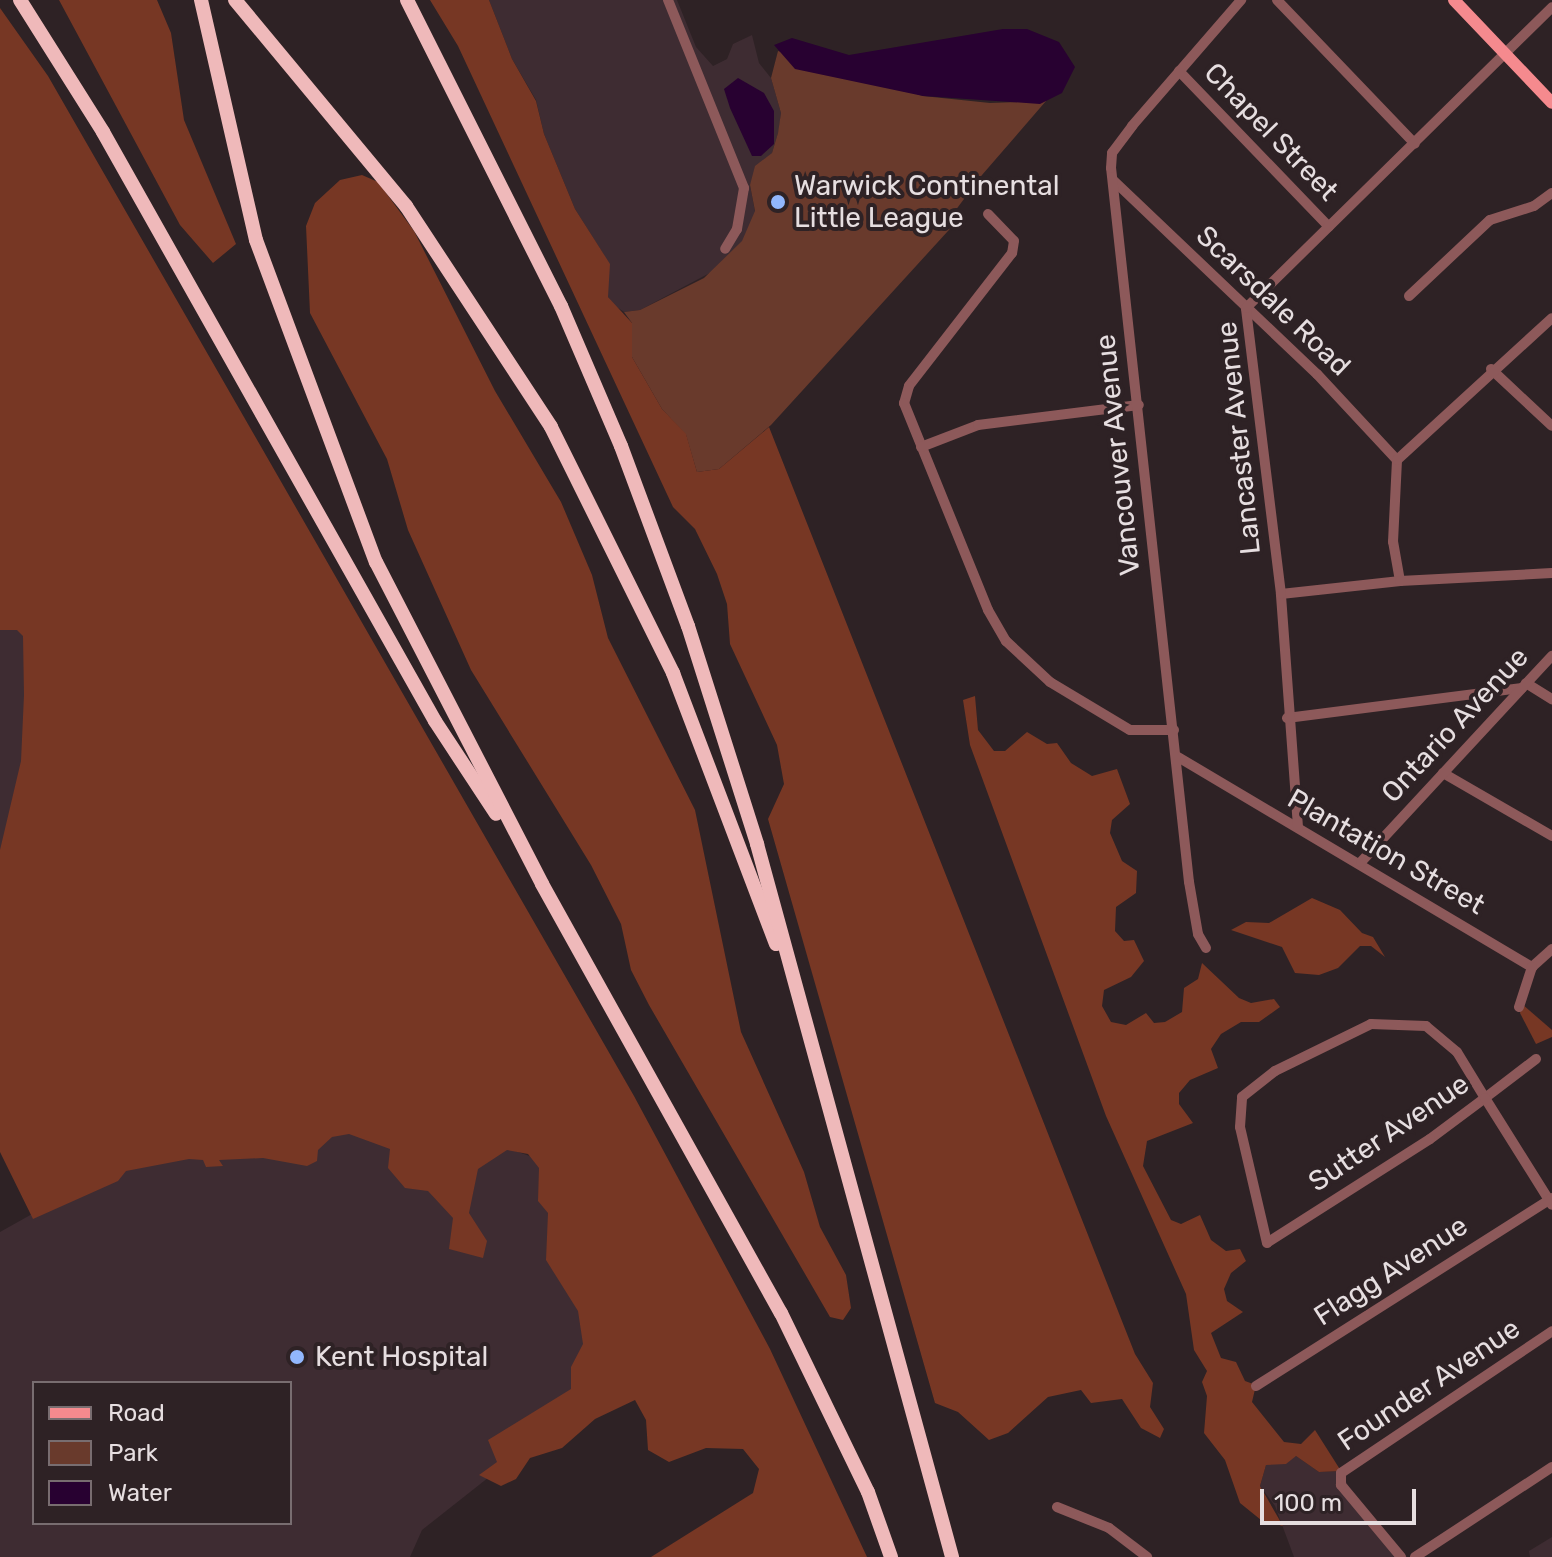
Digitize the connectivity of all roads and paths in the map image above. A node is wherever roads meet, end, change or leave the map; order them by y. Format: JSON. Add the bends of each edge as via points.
{"nodes":[{"id":1,"x":11,"y":0,"type":"edge"},
{"id":2,"x":20,"y":0,"type":"edge"},
{"id":3,"x":201,"y":0,"type":"edge"},
{"id":4,"x":235,"y":0,"type":"edge"},
{"id":5,"x":407,"y":0,"type":"edge"},
{"id":6,"x":418,"y":0,"type":"edge"},
{"id":7,"x":668,"y":0,"type":"edge"},
{"id":8,"x":1241,"y":0,"type":"edge"},
{"id":9,"x":1277,"y":0,"type":"edge"},
{"id":10,"x":1454,"y":0,"type":"edge"},
{"id":11,"x":1552,"y":7,"type":"edge"},
{"id":12,"x":1507,"y":56,"type":"junction"},
{"id":13,"x":65,"y":68,"type":"junction"},
{"id":14,"x":1179,"y":71,"type":"junction"},
{"id":15,"x":1552,"y":103,"type":"edge"},
{"id":16,"x":478,"y":132,"type":"junction"},
{"id":17,"x":1415,"y":144,"type":"junction"},
{"id":18,"x":1113,"y":180,"type":"junction"},
{"id":19,"x":1552,"y":193,"type":"edge"},
{"id":20,"x":988,"y":214,"type":"dead end"},
{"id":21,"x":1329,"y":227,"type":"junction"},
{"id":22,"x":725,"y":249,"type":"dead end"},
{"id":23,"x":1409,"y":296,"type":"dead end"},
{"id":24,"x":1246,"y":308,"type":"junction"},
{"id":25,"x":1552,"y":318,"type":"edge"},
{"id":26,"x":1491,"y":369,"type":"junction"},
{"id":27,"x":1139,"y":405,"type":"junction"},
{"id":28,"x":1552,"y":426,"type":"edge"},
{"id":29,"x":921,"y":447,"type":"junction"},
{"id":30,"x":1397,"y":460,"type":"junction"},
{"id":31,"x":1552,"y":573,"type":"edge"},
{"id":32,"x":1400,"y":581,"type":"junction"},
{"id":33,"x":1281,"y":594,"type":"junction"},
{"id":34,"x":1552,"y":656,"type":"edge"},
{"id":35,"x":1524,"y":686,"type":"junction"},
{"id":36,"x":1552,"y":699,"type":"edge"},
{"id":37,"x":1287,"y":718,"type":"junction"},
{"id":38,"x":1174,"y":730,"type":"junction"},
{"id":39,"x":1178,"y":757,"type":"junction"},
{"id":40,"x":1443,"y":773,"type":"junction"},
{"id":41,"x":1298,"y":827,"type":"junction"},
{"id":42,"x":1552,"y":836,"type":"edge"},
{"id":43,"x":1361,"y":862,"type":"junction"},
{"id":44,"x":542,"y":884,"type":"junction"},
{"id":45,"x":1206,"y":948,"type":"dead end"},
{"id":46,"x":1552,"y":949,"type":"edge"},
{"id":47,"x":1532,"y":967,"type":"junction"},
{"id":48,"x":1519,"y":1007,"type":"dead end"},
{"id":49,"x":807,"y":1027,"type":"junction"},
{"id":50,"x":1536,"y":1059,"type":"dead end"},
{"id":51,"x":1485,"y":1098,"type":"junction"},
{"id":52,"x":1551,"y":1201,"type":"edge"},
{"id":53,"x":1552,"y":1331,"type":"edge"},
{"id":54,"x":1256,"y":1386,"type":"dead end"},
{"id":55,"x":1552,"y":1467,"type":"edge"},
{"id":56,"x":1057,"y":1507,"type":"dead end"},
{"id":57,"x":891,"y":1557,"type":"edge"},
{"id":58,"x":952,"y":1557,"type":"edge"},
{"id":59,"x":1147,"y":1557,"type":"edge"},
{"id":60,"x":1401,"y":1557,"type":"edge"},
{"id":61,"x":1415,"y":1557,"type":"edge"}],
"edges":[{"from":1,"to":13,"type":"highway"},
{"from":2,"to":13,"type":"highway"},
{"from":3,"to":44,"type":"highway","via":[[256,240],[346,492],[420,653]]},
{"from":4,"to":49,"type":"highway","via":[[337,116],[428,236],[570,460],[673,673]]},
{"from":5,"to":16,"type":"highway"},
{"from":6,"to":16,"type":"highway"},
{"from":7,"to":22,"type":"street","via":[[744,188],[737,229]]},
{"from":8,"to":14,"type":"street","name":"Vancouver Avenue"},
{"from":9,"to":17,"type":"street"},
{"from":10,"to":12,"type":"main road"},
{"from":11,"to":12,"type":"street","name":"Lancaster Avenue"},
{"from":12,"to":15,"type":"main road"},
{"from":12,"to":17,"type":"street","name":"Lancaster Avenue"},
{"from":13,"to":44,"type":"highway","via":[[435,721]]},
{"from":14,"to":18,"type":"street","name":"Vancouver Avenue","via":[[1112,153]]},
{"from":14,"to":21,"type":"street","name":"Chapel Street"},
{"from":16,"to":49,"type":"highway","via":[[576,341],[675,590],[732,759]]},
{"from":17,"to":21,"type":"street","name":"Lancaster Avenue"},
{"from":18,"to":24,"type":"street","name":"Scarsdale Road"},
{"from":18,"to":27,"type":"street","name":"Vancouver Avenue"},
{"from":19,"to":23,"type":"street","via":[[1534,206],[1490,220]]},
{"from":20,"to":29,"type":"street","via":[[1014,241],[1012,253],[909,386],[904,403]]},
{"from":21,"to":24,"type":"street","name":"Lancaster Avenue"},
{"from":24,"to":30,"type":"street","name":"Scarsdale Road"},
{"from":24,"to":33,"type":"street","name":"Lancaster Avenue"},
{"from":25,"to":26,"type":"street"},
{"from":26,"to":28,"type":"street"},
{"from":26,"to":30,"type":"street"},
{"from":27,"to":29,"type":"street","via":[[978,425]]},
{"from":27,"to":38,"type":"street","name":"Vancouver Avenue"},
{"from":29,"to":38,"type":"street","via":[[988,610],[1023,661],[1130,730]]},
{"from":30,"to":32,"type":"street","via":[[1393,542]]},
{"from":31,"to":32,"type":"street"},
{"from":32,"to":33,"type":"street"},
{"from":33,"to":37,"type":"street","name":"Lancaster Avenue"},
{"from":34,"to":35,"type":"street","name":"Ontario Avenue"},
{"from":35,"to":36,"type":"street"},
{"from":35,"to":37,"type":"street"},
{"from":35,"to":40,"type":"street","name":"Ontario Avenue"},
{"from":37,"to":41,"type":"street","name":"Lancaster Avenue"},
{"from":38,"to":39,"type":"street","name":"Vancouver Avenue"},
{"from":39,"to":41,"type":"street","name":"Plantation Street"},
{"from":39,"to":45,"type":"street","name":"Vancouver Avenue","via":[[1189,882],[1198,934]]},
{"from":40,"to":42,"type":"street"},
{"from":40,"to":43,"type":"street","name":"Ontario Avenue"},
{"from":41,"to":43,"type":"street","name":"Plantation Street"},
{"from":43,"to":47,"type":"street","name":"Plantation Street"},
{"from":44,"to":57,"type":"highway","via":[[781,1313],[868,1492]]},
{"from":46,"to":47,"type":"street"},
{"from":47,"to":48,"type":"street"},
{"from":49,"to":58,"type":"highway"},
{"from":50,"to":51,"type":"street","name":"Sutter Avenue"},
{"from":51,"to":51,"type":"street","name":"Sutter Avenue","via":[[1442,1038],[1426,1026],[1400,1021],[1371,1024],[1275,1071],[1242,1097],[1240,1127],[1267,1243]]},
{"from":51,"to":52,"type":"street"},
{"from":52,"to":54,"type":"street","name":"Flagg Avenue"},
{"from":53,"to":60,"type":"street","name":"Founder Avenue","via":[[1341,1473],[1348,1495]]},
{"from":55,"to":61,"type":"street"},
{"from":56,"to":59,"type":"street","via":[[1109,1528]]}]}
